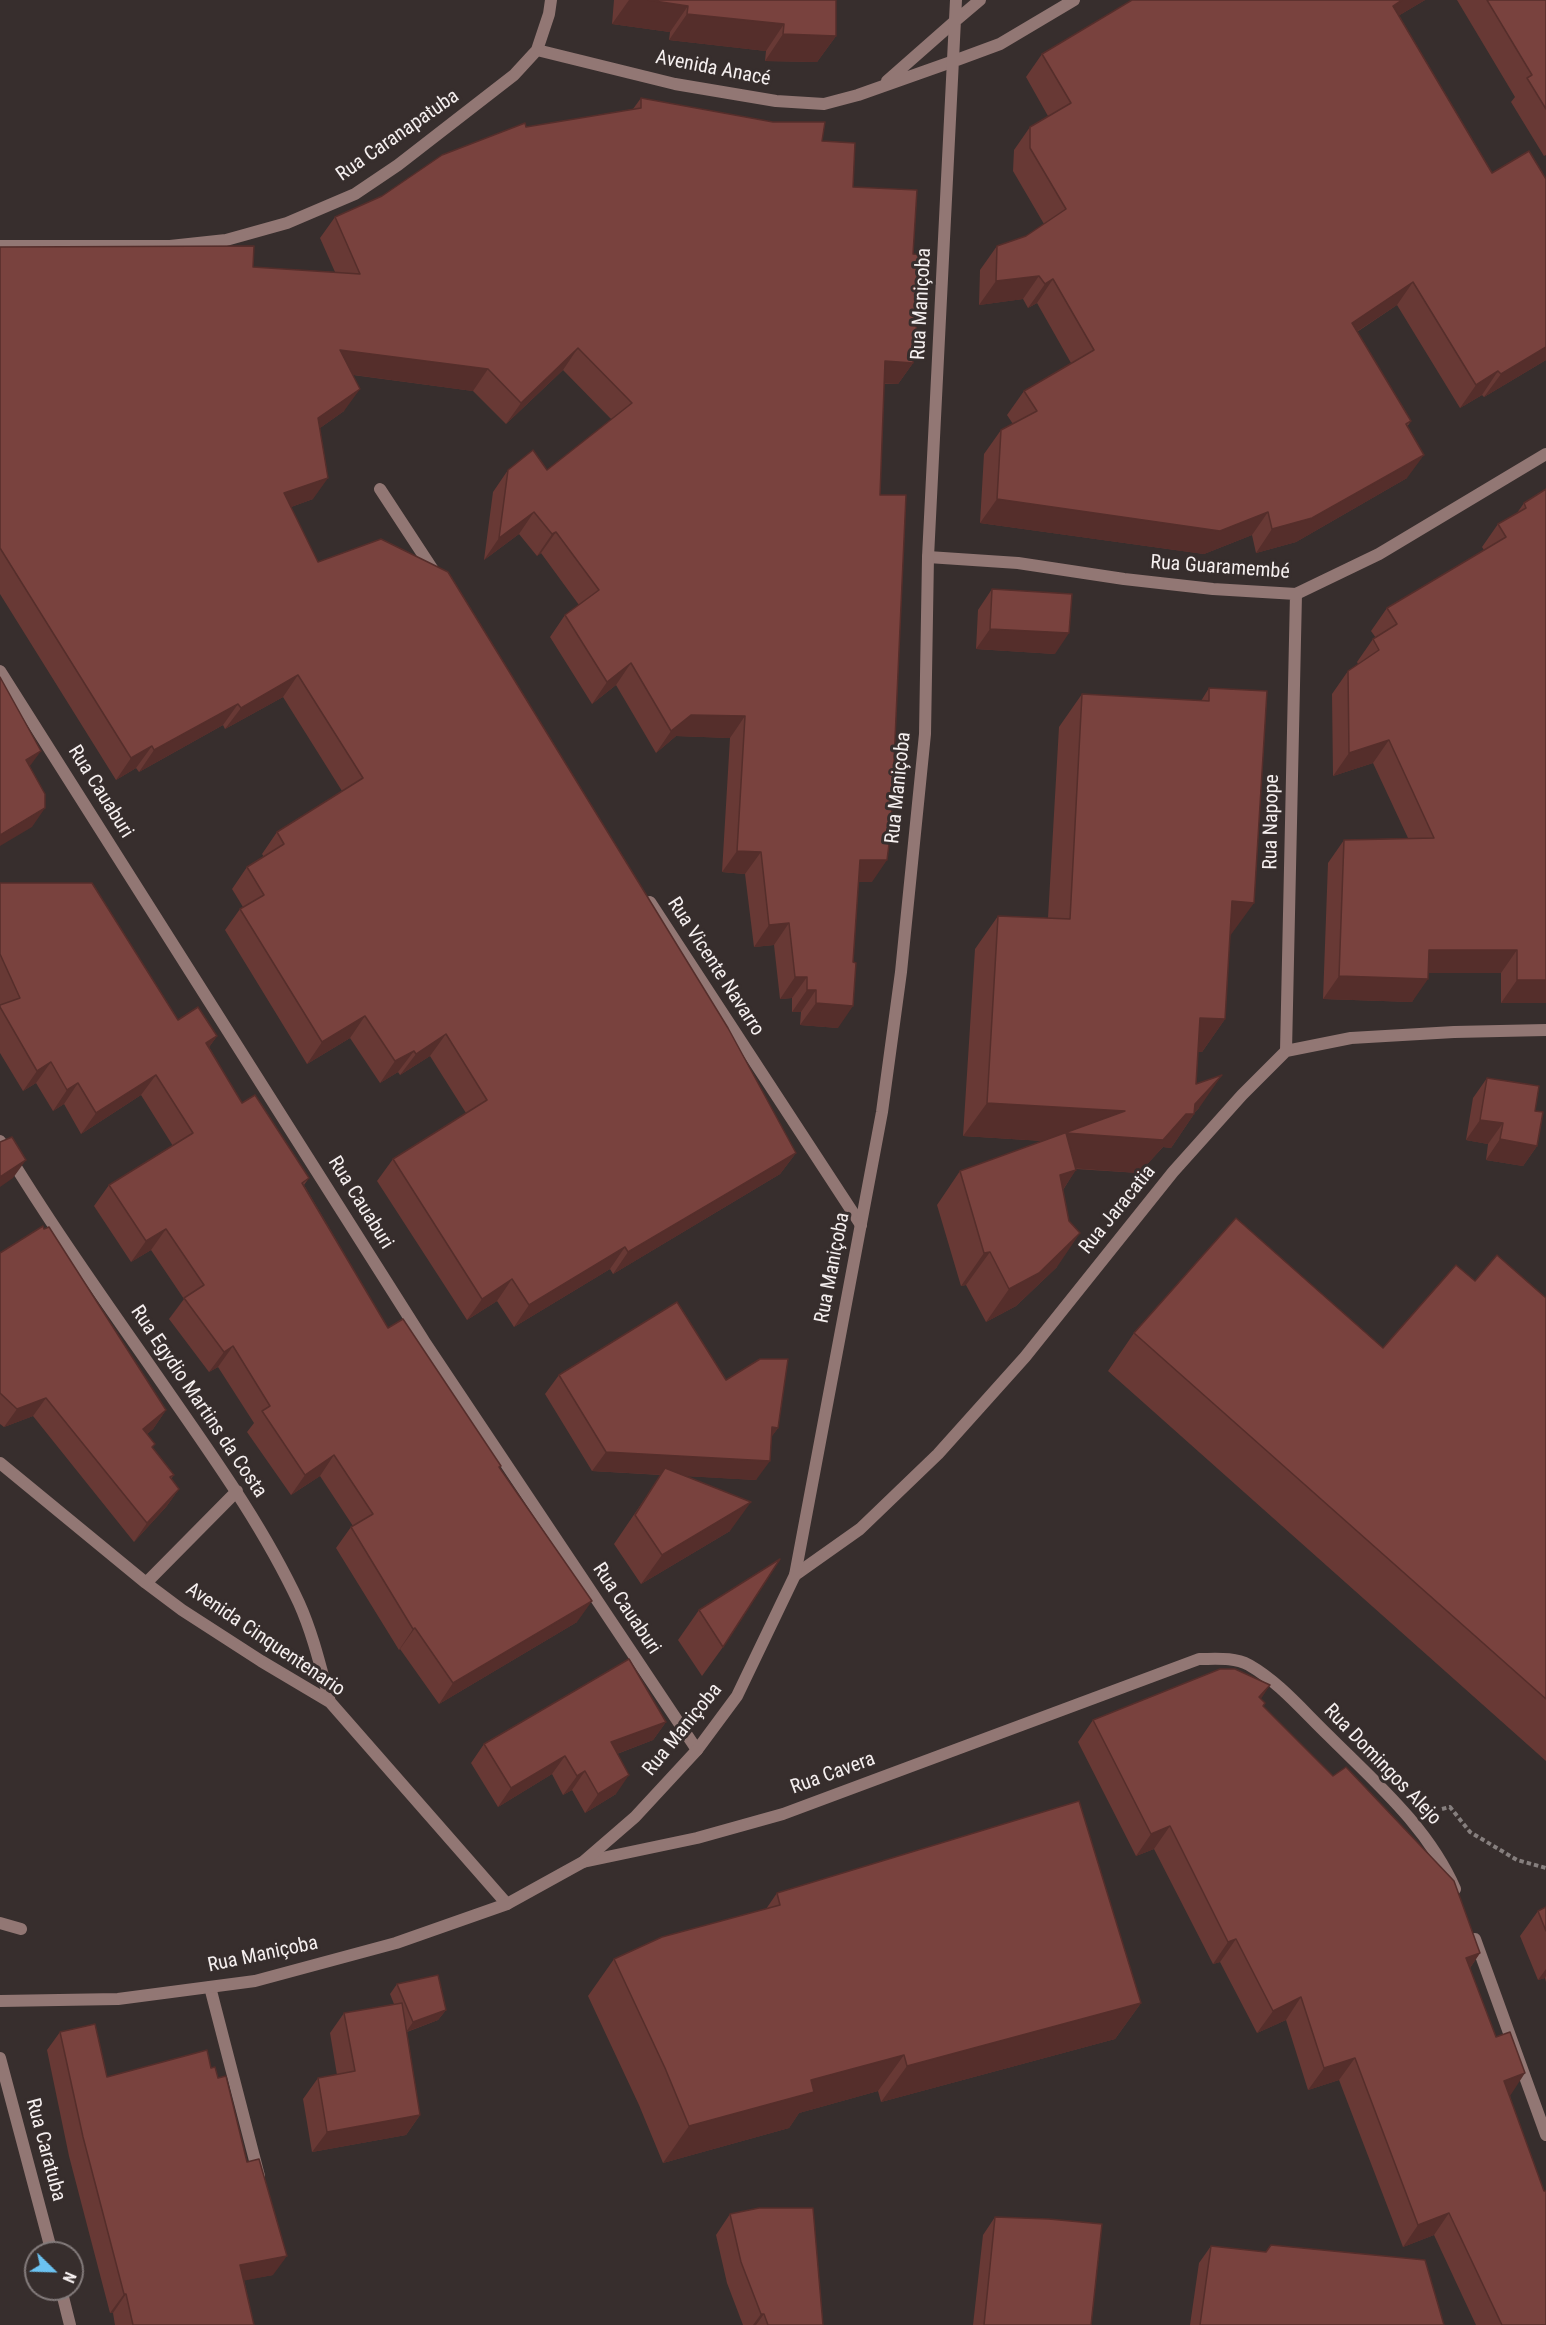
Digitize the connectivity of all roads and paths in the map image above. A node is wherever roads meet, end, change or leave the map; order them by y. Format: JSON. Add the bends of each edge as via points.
{"nodes":[{"id":1,"x":550,"y":0,"type":"edge"},
{"id":2,"x":956,"y":0,"type":"edge"},
{"id":3,"x":980,"y":0,"type":"edge"},
{"id":4,"x":1074,"y":0,"type":"edge"},
{"id":5,"x":954,"y":22,"type":"junction"},
{"id":6,"x":537,"y":50,"type":"junction"},
{"id":7,"x":954,"y":61,"type":"junction"},
{"id":8,"x":882,"y":86,"type":"junction"},
{"id":9,"x":0,"y":246,"type":"edge"},
{"id":10,"x":1546,"y":454,"type":"edge"},
{"id":11,"x":380,"y":489,"type":"dead end"},
{"id":12,"x":928,"y":557,"type":"junction"},
{"id":13,"x":445,"y":588,"type":"edge"},
{"id":14,"x":1296,"y":594,"type":"junction"},
{"id":15,"x":0,"y":671,"type":"edge"},
{"id":16,"x":640,"y":887,"type":"edge"},
{"id":17,"x":1546,"y":1029,"type":"edge"},
{"id":18,"x":1286,"y":1051,"type":"junction"},
{"id":19,"x":0,"y":1141,"type":"edge"},
{"id":20,"x":861,"y":1225,"type":"junction"},
{"id":21,"x":0,"y":1463,"type":"edge"},
{"id":22,"x":237,"y":1491,"type":"junction"},
{"id":23,"x":795,"y":1575,"type":"junction"},
{"id":24,"x":146,"y":1583,"type":"junction"},
{"id":25,"x":1089,"y":1700,"type":"joint"},
{"id":26,"x":330,"y":1702,"type":"junction"},
{"id":27,"x":697,"y":1750,"type":"junction"},
{"id":28,"x":1409,"y":1816,"type":"junction"},
{"id":29,"x":583,"y":1862,"type":"junction"},
{"id":30,"x":1546,"y":1868,"type":"edge"},
{"id":31,"x":1458,"y":1897,"type":"edge"},
{"id":32,"x":507,"y":1904,"type":"junction"},
{"id":33,"x":0,"y":1923,"type":"edge"},
{"id":34,"x":21,"y":1929,"type":"dead end"},
{"id":35,"x":1471,"y":1929,"type":"edge"},
{"id":36,"x":210,"y":1987,"type":"junction"},
{"id":37,"x":0,"y":2001,"type":"edge"},
{"id":38,"x":0,"y":2058,"type":"edge"},
{"id":39,"x":1546,"y":2135,"type":"edge"},
{"id":40,"x":263,"y":2192,"type":"edge"},
{"id":41,"x":49,"y":2241,"type":"edge"},
{"id":42,"x":64,"y":2301,"type":"edge"},
{"id":43,"x":70,"y":2325,"type":"edge"}],
"edges":[{"from":1,"to":6,"type":"street","name":"Rua Caranapatuba"},
{"from":2,"to":5,"type":"street","name":"Rua Maniçoba"},
{"from":3,"to":5,"type":"street","name":"Avenida Anacé"},
{"from":4,"to":7,"type":"street","name":"Avenida Anacé","via":[[999,44]]},
{"from":5,"to":7,"type":"street","name":"Rua Maniçoba"},
{"from":5,"to":8,"type":"street","name":"Avenida Anacé"},
{"from":6,"to":8,"type":"street","name":"Avenida Anacé","via":[[675,84],[776,101],[824,104]]},
{"from":6,"to":9,"type":"street","name":"Rua Caranapatuba","via":[[514,75],[398,165],[355,194],[287,223],[226,240],[170,246]]},
{"from":7,"to":8,"type":"street","name":"Avenida Anacé"},
{"from":7,"to":12,"type":"street","name":"Rua Maniçoba"},
{"from":10,"to":14,"type":"street","name":"Rua Guaramembé","via":[[1379,554]]},
{"from":11,"to":13,"type":"street"},
{"from":12,"to":14,"type":"street","name":"Rua Guaramembé","via":[[1018,563],[1213,589]]},
{"from":12,"to":20,"type":"street","name":"Rua Maniçoba","via":[[924,746],[899,983],[882,1112]]},
{"from":14,"to":18,"type":"street","name":"Rua Napope"},
{"from":15,"to":27,"type":"street","name":"Rua Cauaburi","via":[[424,1341]]},
{"from":16,"to":20,"type":"street","name":"Rua Vicente Navarro"},
{"from":17,"to":18,"type":"street","via":[[1351,1038]]},
{"from":18,"to":23,"type":"street","name":"Rua Jaracatia","via":[[1173,1172],[1025,1357],[938,1454],[860,1528]]},
{"from":19,"to":22,"type":"street","name":"Rua Egydio Martins da Costa"},
{"from":20,"to":23,"type":"street","name":"Rua Maniçoba"},
{"from":21,"to":24,"type":"street","name":"Avenida Cinquentenario"},
{"from":22,"to":24,"type":"street"},
{"from":22,"to":26,"type":"street","name":"Rua Egydio Martins da Costa","via":[[300,1605]]},
{"from":23,"to":27,"type":"street","name":"Rua Maniçoba","via":[[737,1696]]},
{"from":24,"to":26,"type":"street","name":"Avenida Cinquentenario","via":[[182,1610]]},
{"from":25,"to":28,"type":"street","name":"Rua Domingos Alejo","via":[[1199,1659],[1227,1659],[1248,1665],[1284,1691]]},
{"from":25,"to":29,"type":"street","name":"Rua Cavera","via":[[783,1814],[697,1838]]},
{"from":26,"to":32,"type":"street","name":"Avenida Cinquentenario"},
{"from":27,"to":29,"type":"street","name":"Rua Maniçoba","via":[[635,1817]]},
{"from":28,"to":30,"type":"path","via":[[1450,1807],[1470,1832],[1517,1860]]},
{"from":28,"to":31,"type":"street","name":"Rua Domingos Alejo","via":[[1432,1846]]},
{"from":29,"to":32,"type":"street","name":"Rua Maniçoba"},
{"from":32,"to":36,"type":"street","name":"Rua Maniçoba","via":[[396,1943],[255,1981]]},
{"from":33,"to":34,"type":"street"},
{"from":35,"to":39,"type":"street"},
{"from":36,"to":37,"type":"street","name":"Rua Maniçoba","via":[[118,1999]]},
{"from":36,"to":40,"type":"street"},
{"from":38,"to":41,"type":"street","name":"Rua Caratuba"},
{"from":42,"to":43,"type":"street"}]}
